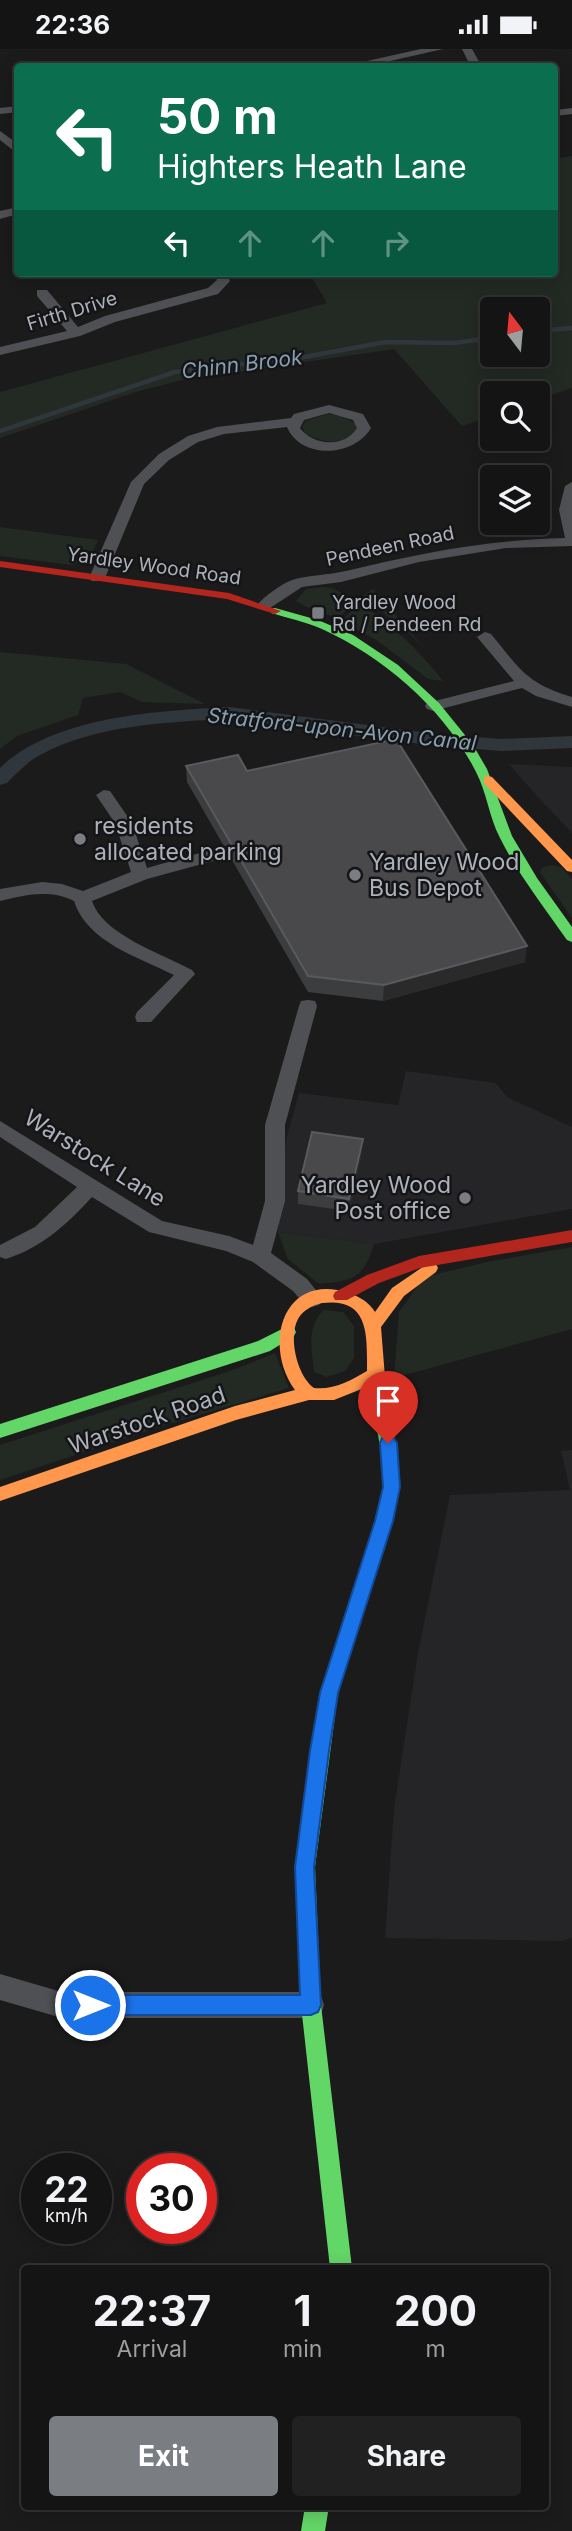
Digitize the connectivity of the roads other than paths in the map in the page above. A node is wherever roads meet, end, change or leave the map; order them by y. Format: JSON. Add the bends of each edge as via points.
{"nodes":[{"id":1,"x":438,"y":49,"type":"edge"},
{"id":2,"x":366,"y":63,"type":"edge"},
{"id":3,"x":0,"y":134,"type":"edge"},
{"id":4,"x":14,"y":147,"type":"edge"},
{"id":5,"x":222,"y":277,"type":"edge"},
{"id":6,"x":42,"y":293,"type":"dead end"},
{"id":7,"x":75,"y":333,"type":"junction"},
{"id":8,"x":0,"y":351,"type":"edge"},
{"id":9,"x":294,"y":422,"type":"junction"},
{"id":10,"x":572,"y":486,"type":"edge"},
{"id":11,"x":572,"y":540,"type":"edge"},
{"id":12,"x":0,"y":564,"type":"edge"},
{"id":13,"x":97,"y":578,"type":"junction"},
{"id":14,"x":265,"y":605,"type":"junction"},
{"id":15,"x":485,"y":637,"type":"dead end"},
{"id":16,"x":524,"y":683,"type":"junction"},
{"id":17,"x":572,"y":702,"type":"edge"},
{"id":18,"x":433,"y":706,"type":"junction"},
{"id":19,"x":484,"y":774,"type":"junction"},
{"id":20,"x":104,"y":795,"type":"dead end"},
{"id":21,"x":207,"y":857,"type":"dead end"},
{"id":22,"x":548,"y":863,"type":"edge"},
{"id":23,"x":141,"y":875,"type":"junction"},
{"id":24,"x":0,"y":895,"type":"edge"},
{"id":25,"x":82,"y":898,"type":"junction"},
{"id":26,"x":572,"y":937,"type":"edge"},
{"id":27,"x":308,"y":1006,"type":"dead end"},
{"id":28,"x":144,"y":1017,"type":"dead end"},
{"id":29,"x":0,"y":1128,"type":"edge"},
{"id":30,"x":91,"y":1185,"type":"junction"},
{"id":31,"x":572,"y":1236,"type":"edge"},
{"id":32,"x":6,"y":1251,"type":"dead end"},
{"id":33,"x":260,"y":1256,"type":"junction"},
{"id":34,"x":449,"y":1258,"type":"junction"},
{"id":35,"x":341,"y":1296,"type":"junction"},
{"id":36,"x":312,"y":1299,"type":"junction"},
{"id":37,"x":374,"y":1325,"type":"junction"},
{"id":38,"x":288,"y":1332,"type":"junction"},
{"id":39,"x":374,"y":1375,"type":"junction"},
{"id":40,"x":309,"y":1393,"type":"junction"},
{"id":41,"x":337,"y":1393,"type":"junction"},
{"id":42,"x":384,"y":1423,"type":"junction"},
{"id":43,"x":0,"y":1431,"type":"edge"},
{"id":44,"x":0,"y":1494,"type":"edge"},
{"id":45,"x":0,"y":1987,"type":"edge"},
{"id":46,"x":311,"y":2005,"type":"junction"},
{"id":47,"x":341,"y":2265,"type":"edge"},
{"id":48,"x":316,"y":2510,"type":"edge"},
{"id":49,"x":313,"y":2531,"type":"edge"}],
"edges":[{"from":1,"to":2,"type":"street"},
{"from":3,"to":4,"type":"street"},
{"from":5,"to":7,"type":"street","name":"Firth Drive","via":[[224,281],[213,291]]},
{"from":6,"to":7,"type":"street"},
{"from":7,"to":8,"type":"street","name":"Firth Drive"},
{"from":9,"to":9,"type":"street","via":[[307,413],[328,409],[358,417],[364,428],[347,443],[323,446],[302,440],[295,434]]},
{"from":9,"to":13,"type":"street","via":[[222,429],[192,439],[164,457],[138,482]]},
{"from":10,"to":11,"type":"street","via":[[566,510]]},
{"from":11,"to":14,"type":"street","name":"Pendeen Road","via":[[506,544],[299,583]]},
{"from":12,"to":13,"type":"street","name":"Yardley Wood Road"},
{"from":13,"to":14,"type":"street","name":"Yardley Wood Road","via":[[182,588]]},
{"from":14,"to":18,"type":"street","name":"Yardley Wood Road","via":[[354,642],[399,671]]},
{"from":15,"to":16,"type":"street"},
{"from":16,"to":17,"type":"street"},
{"from":16,"to":18,"type":"street"},
{"from":18,"to":19,"type":"street","name":"Yardley Wood Road"},
{"from":19,"to":22,"type":"street","name":"Yardley Wood Road"},
{"from":19,"to":22,"type":"street","name":"Yardley Wood Road","via":[[498,820]]},
{"from":20,"to":23,"type":"street","via":[[123,823]]},
{"from":21,"to":23,"type":"street"},
{"from":22,"to":26,"type":"street","name":"Yardley Wood Road"},
{"from":23,"to":25,"type":"street"},
{"from":24,"to":25,"type":"street","via":[[66,888]]},
{"from":25,"to":28,"type":"street","via":[[87,914],[104,932],[186,974]]},
{"from":27,"to":33,"type":"street","via":[[275,1125],[275,1201]]},
{"from":29,"to":30,"type":"street","name":"Warstock Lane"},
{"from":30,"to":32,"type":"street","via":[[50,1230]]},
{"from":30,"to":33,"type":"street","name":"Warstock Lane","via":[[156,1227]]},
{"from":31,"to":34,"type":"street"},
{"from":33,"to":36,"type":"street","name":"Warstock Lane"},
{"from":34,"to":35,"type":"street","via":[[419,1262]]},
{"from":34,"to":37,"type":"street","via":[[410,1279]]},
{"from":35,"to":36,"type":"street"},
{"from":35,"to":37,"type":"street","via":[[366,1309]]},
{"from":36,"to":38,"type":"street","via":[[295,1311]]},
{"from":37,"to":39,"type":"street"},
{"from":38,"to":40,"type":"street","via":[[289,1362],[299,1385]]},
{"from":38,"to":43,"type":"street","name":"Warstock Road","via":[[264,1346]]},
{"from":39,"to":41,"type":"street"},
{"from":39,"to":42,"type":"street"},
{"from":40,"to":41,"type":"street"},
{"from":40,"to":44,"type":"street","name":"Warstock Road","via":[[234,1413]]},
{"from":41,"to":42,"type":"street"},
{"from":42,"to":46,"type":"street","via":[[391,1463],[390,1496],[329,1693],[316,1777],[305,1867]]},
{"from":45,"to":46,"type":"street","via":[[62,2005]]},
{"from":46,"to":47,"type":"street"},
{"from":48,"to":49,"type":"street"}]}
